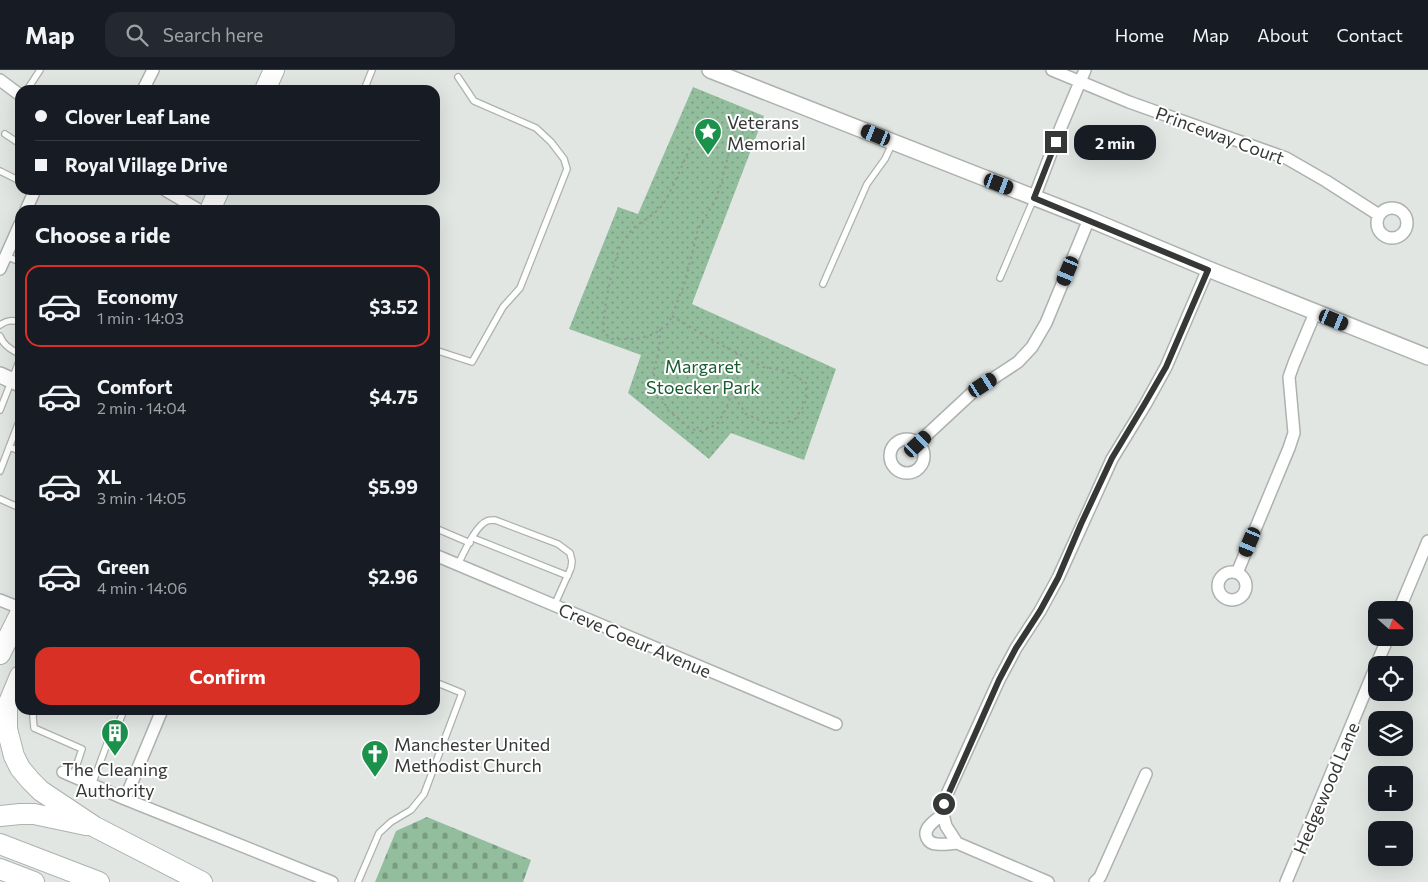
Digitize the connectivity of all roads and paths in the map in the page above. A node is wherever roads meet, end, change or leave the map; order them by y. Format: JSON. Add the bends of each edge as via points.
{"nodes":[{"id":1,"x":40,"y":70,"type":"edge"},
{"id":2,"x":153,"y":70,"type":"edge"},
{"id":3,"x":274,"y":70,"type":"edge"},
{"id":4,"x":372,"y":70,"type":"edge"},
{"id":5,"x":710,"y":70,"type":"edge"},
{"id":6,"x":1052,"y":70,"type":"edge"},
{"id":7,"x":1085,"y":70,"type":"edge"},
{"id":8,"x":458,"y":77,"type":"dead end"},
{"id":9,"x":0,"y":80,"type":"edge"},
{"id":10,"x":1080,"y":82,"type":"junction"},
{"id":11,"x":30,"y":85,"type":"edge"},
{"id":12,"x":146,"y":85,"type":"edge"},
{"id":13,"x":267,"y":85,"type":"edge"},
{"id":14,"x":366,"y":85,"type":"edge"},
{"id":15,"x":15,"y":90,"type":"edge"},
{"id":16,"x":705,"y":118,"type":"dead end"},
{"id":17,"x":736,"y":132,"type":"dead end"},
{"id":18,"x":5,"y":134,"type":"dead end"},
{"id":19,"x":15,"y":141,"type":"edge"},
{"id":20,"x":893,"y":142,"type":"junction"},
{"id":21,"x":0,"y":171,"type":"edge"},
{"id":22,"x":15,"y":178,"type":"edge"},
{"id":23,"x":174,"y":195,"type":"edge"},
{"id":24,"x":1034,"y":198,"type":"junction"},
{"id":25,"x":190,"y":205,"type":"edge"},
{"id":26,"x":1380,"y":215,"type":"dead end"},
{"id":27,"x":1089,"y":219,"type":"junction"},
{"id":28,"x":15,"y":235,"type":"edge"},
{"id":29,"x":6,"y":256,"type":"junction"},
{"id":30,"x":15,"y":260,"type":"edge"},
{"id":31,"x":0,"y":269,"type":"edge"},
{"id":32,"x":1208,"y":270,"type":"junction"},
{"id":33,"x":1000,"y":278,"type":"dead end"},
{"id":34,"x":824,"y":284,"type":"dead end"},
{"id":35,"x":1315,"y":313,"type":"junction"},
{"id":36,"x":672,"y":316,"type":"junction"},
{"id":37,"x":15,"y":321,"type":"edge"},
{"id":38,"x":0,"y":325,"type":"edge"},
{"id":39,"x":660,"y":329,"type":"junction"},
{"id":40,"x":0,"y":336,"type":"edge"},
{"id":41,"x":15,"y":352,"type":"edge"},
{"id":42,"x":440,"y":352,"type":"edge"},
{"id":43,"x":737,"y":352,"type":"junction"},
{"id":44,"x":1428,"y":357,"type":"edge"},
{"id":45,"x":10,"y":380,"type":"edge"},
{"id":46,"x":732,"y":393,"type":"junction"},
{"id":47,"x":0,"y":410,"type":"edge"},
{"id":48,"x":15,"y":432,"type":"edge"},
{"id":49,"x":918,"y":444,"type":"dead end"},
{"id":50,"x":9,"y":447,"type":"junction"},
{"id":51,"x":15,"y":449,"type":"edge"},
{"id":52,"x":0,"y":471,"type":"edge"},
{"id":53,"x":0,"y":499,"type":"edge"},
{"id":54,"x":15,"y":506,"type":"edge"},
{"id":55,"x":440,"y":530,"type":"edge"},
{"id":56,"x":471,"y":540,"type":"junction"},
{"id":57,"x":1428,"y":541,"type":"edge"},
{"id":58,"x":440,"y":557,"type":"edge"},
{"id":59,"x":458,"y":565,"type":"junction"},
{"id":60,"x":1237,"y":573,"type":"dead end"},
{"id":61,"x":568,"y":576,"type":"junction"},
{"id":62,"x":0,"y":600,"type":"edge"},
{"id":63,"x":1403,"y":601,"type":"edge"},
{"id":64,"x":15,"y":606,"type":"edge"},
{"id":65,"x":554,"y":606,"type":"junction"},
{"id":66,"x":15,"y":623,"type":"edge"},
{"id":67,"x":1,"y":649,"type":"edge"},
{"id":68,"x":440,"y":684,"type":"edge"},
{"id":69,"x":1368,"y":684,"type":"edge"},
{"id":70,"x":15,"y":687,"type":"edge"},
{"id":71,"x":3,"y":715,"type":"edge"},
{"id":72,"x":33,"y":715,"type":"edge"},
{"id":73,"x":122,"y":715,"type":"edge"},
{"id":74,"x":160,"y":715,"type":"edge"},
{"id":75,"x":836,"y":724,"type":"dead end"},
{"id":76,"x":68,"y":774,"type":"joint"},
{"id":77,"x":1146,"y":774,"type":"dead end"},
{"id":78,"x":92,"y":785,"type":"junction"},
{"id":79,"x":125,"y":799,"type":"junction"},
{"id":80,"x":943,"y":814,"type":"junction"},
{"id":81,"x":0,"y":816,"type":"edge"},
{"id":82,"x":95,"y":827,"type":"junction"},
{"id":83,"x":957,"y":843,"type":"junction"},
{"id":84,"x":0,"y":844,"type":"edge"},
{"id":85,"x":0,"y":869,"type":"edge"},
{"id":86,"x":30,"y":880,"type":"edge"},
{"id":87,"x":99,"y":882,"type":"edge"},
{"id":88,"x":202,"y":882,"type":"edge"},
{"id":89,"x":332,"y":882,"type":"edge"},
{"id":90,"x":358,"y":882,"type":"edge"},
{"id":91,"x":1048,"y":882,"type":"edge"},
{"id":92,"x":1095,"y":882,"type":"edge"},
{"id":93,"x":1286,"y":882,"type":"edge"}],
"edges":[{"from":1,"to":11,"type":"lane"},
{"from":2,"to":12,"type":"street"},
{"from":3,"to":13,"type":"highway"},
{"from":4,"to":14,"type":"lane"},
{"from":5,"to":20,"type":"street"},
{"from":6,"to":10,"type":"street","name":"Princeway Court"},
{"from":7,"to":10,"type":"street"},
{"from":8,"to":42,"type":"lane","via":[[474,101],[536,128],[564,159],[567,169],[520,288],[503,307],[472,362]]},
{"from":9,"to":15,"type":"street"},
{"from":10,"to":24,"type":"street"},
{"from":10,"to":26,"type":"street","name":"Princeway Court","via":[[1286,158]]},
{"from":16,"to":39,"type":"path","via":[[664,204],[632,230],[620,245],[614,264],[604,333],[612,339],[636,339]]},
{"from":17,"to":36,"type":"path","via":[[715,201],[698,229],[685,282]]},
{"from":18,"to":19,"type":"lane"},
{"from":20,"to":24,"type":"street"},
{"from":20,"to":34,"type":"lane","via":[[867,184]]},
{"from":21,"to":22,"type":"lane"},
{"from":23,"to":25,"type":"street"},
{"from":24,"to":27,"type":"street"},
{"from":24,"to":33,"type":"lane"},
{"from":27,"to":32,"type":"street"},
{"from":27,"to":49,"type":"street","via":[[1046,323],[1027,354],[974,391]]},
{"from":28,"to":29,"type":"street"},
{"from":29,"to":30,"type":"lane"},
{"from":29,"to":31,"type":"street"},
{"from":32,"to":35,"type":"street"},
{"from":32,"to":80,"type":"street","via":[[1166,367],[1112,458],[1058,578],[999,680],[944,804]]},
{"from":35,"to":44,"type":"street"},
{"from":35,"to":60,"type":"street","via":[[1289,377],[1294,432]]},
{"from":36,"to":39,"type":"path"},
{"from":36,"to":43,"type":"path"},
{"from":37,"to":38,"type":"lane"},
{"from":39,"to":46,"type":"path","via":[[654,383],[668,410],[691,429],[701,431],[718,422]]},
{"from":40,"to":41,"type":"lane","via":[[4,344]]},
{"from":43,"to":46,"type":"path"},
{"from":43,"to":46,"type":"path","via":[[763,367],[796,376],[806,383],[806,398],[795,419],[776,424],[746,414]]},
{"from":45,"to":47,"type":"lane"},
{"from":48,"to":50,"type":"lane"},
{"from":50,"to":51,"type":"lane"},
{"from":50,"to":52,"type":"lane"},
{"from":53,"to":54,"type":"lane"},
{"from":55,"to":56,"type":"lane"},
{"from":56,"to":59,"type":"lane"},
{"from":56,"to":61,"type":"lane"},
{"from":56,"to":61,"type":"lane","via":[[481,525],[495,520],[558,544],[570,553],[572,561]]},
{"from":57,"to":63,"type":"street"},
{"from":58,"to":59,"type":"street","name":"Creve Coeur Avenue"},
{"from":59,"to":65,"type":"street","name":"Creve Coeur Avenue"},
{"from":61,"to":65,"type":"lane"},
{"from":62,"to":64,"type":"street"},
{"from":65,"to":75,"type":"street","name":"Creve Coeur Avenue"},
{"from":66,"to":67,"type":"highway"},
{"from":68,"to":90,"type":"lane","via":[[462,693],[424,794],[411,810],[379,833]]},
{"from":69,"to":93,"type":"street","name":"Hedgewood Lane"},
{"from":70,"to":71,"type":"highway"},
{"from":71,"to":82,"type":"highway","via":[[20,768],[41,791]]},
{"from":72,"to":76,"type":"lane","via":[[34,728],[82,749]]},
{"from":73,"to":78,"type":"lane"},
{"from":74,"to":79,"type":"street"},
{"from":76,"to":78,"type":"street"},
{"from":77,"to":92,"type":"street"},
{"from":78,"to":79,"type":"street"},
{"from":79,"to":89,"type":"street"},
{"from":80,"to":83,"type":"street","via":[[946,826]]},
{"from":80,"to":83,"type":"street","via":[[927,828],[927,837],[936,844]]},
{"from":81,"to":82,"type":"highway","via":[[34,814]]},
{"from":82,"to":88,"type":"highway"},
{"from":83,"to":91,"type":"street"},
{"from":84,"to":87,"type":"highway"},
{"from":85,"to":86,"type":"highway"}]}
